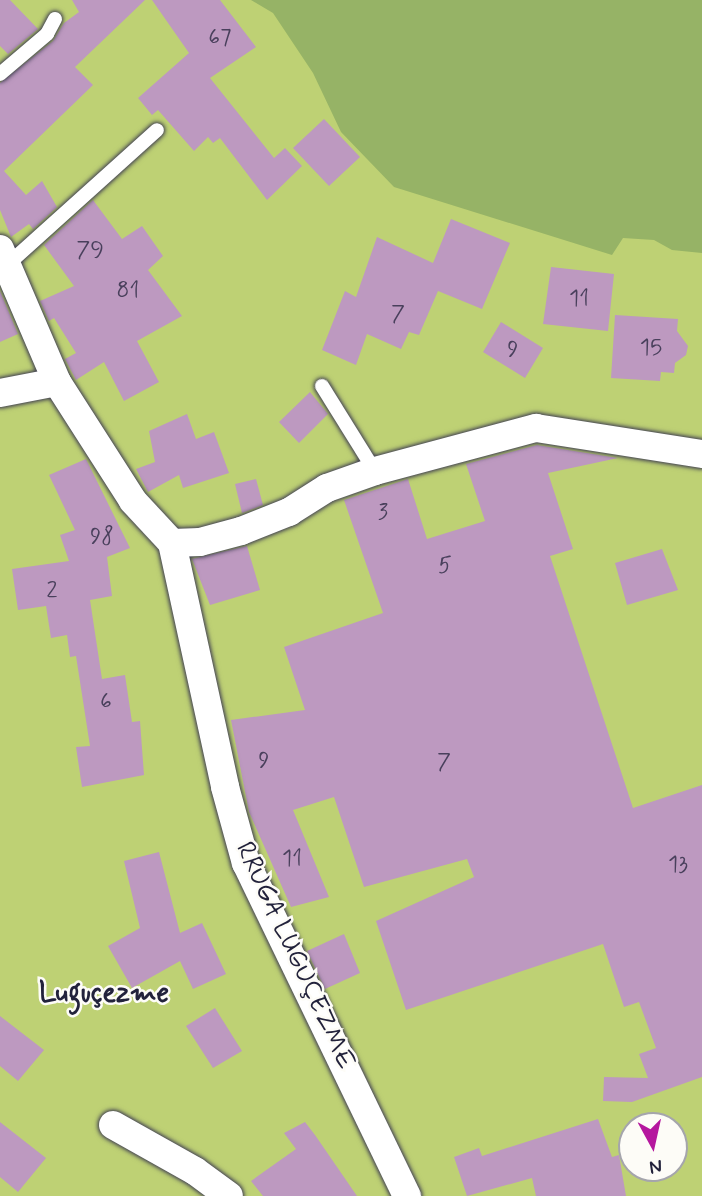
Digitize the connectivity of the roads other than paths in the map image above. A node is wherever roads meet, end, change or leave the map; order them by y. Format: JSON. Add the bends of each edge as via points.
{"nodes":[{"id":1,"x":55,"y":19,"type":"dead end"},
{"id":2,"x":0,"y":74,"type":"edge"},
{"id":3,"x":157,"y":130,"type":"dead end"},
{"id":4,"x":3,"y":257,"type":"edge"},
{"id":5,"x":57,"y":382,"type":"junction"},
{"id":6,"x":323,"y":386,"type":"dead end"},
{"id":7,"x":0,"y":393,"type":"edge"},
{"id":8,"x":702,"y":454,"type":"edge"},
{"id":9,"x":374,"y":471,"type":"junction"},
{"id":10,"x":172,"y":543,"type":"junction"},
{"id":11,"x":113,"y":1125,"type":"dead end"},
{"id":12,"x":229,"y":1196,"type":"edge"},
{"id":13,"x":407,"y":1196,"type":"edge"}],
"edges":[{"from":1,"to":2,"type":"lane","via":[[47,34]]},
{"from":3,"to":4,"type":"lane"},
{"from":4,"to":5,"type":"street"},
{"from":5,"to":7,"type":"street"},
{"from":5,"to":10,"type":"street","via":[[133,501]]},
{"from":6,"to":9,"type":"lane"},
{"from":8,"to":9,"type":"street","via":[[536,428]]},
{"from":9,"to":10,"type":"street","via":[[327,488],[289,512],[242,531],[200,542]]},
{"from":10,"to":13,"type":"street","name":"RRUGA LUGUÇEZME","via":[[246,863]]},
{"from":11,"to":12,"type":"street","via":[[195,1171]]}]}
